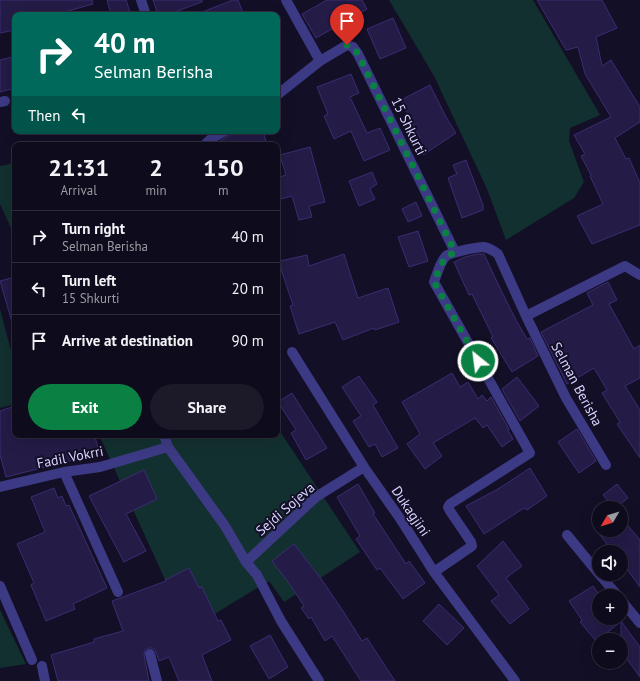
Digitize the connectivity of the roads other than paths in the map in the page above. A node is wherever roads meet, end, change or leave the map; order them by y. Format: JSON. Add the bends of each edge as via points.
{"nodes":[{"id":1,"x":141,"y":0,"type":"edge"},
{"id":2,"x":286,"y":0,"type":"edge"},
{"id":3,"x":145,"y":12,"type":"edge"},
{"id":4,"x":320,"y":61,"type":"junction"},
{"id":5,"x":280,"y":93,"type":"edge"},
{"id":6,"x":219,"y":134,"type":"edge"},
{"id":7,"x":206,"y":142,"type":"edge"},
{"id":8,"x":455,"y":252,"type":"junction"},
{"id":9,"x":640,"y":275,"type":"edge"},
{"id":10,"x":526,"y":316,"type":"junction"},
{"id":11,"x":292,"y":352,"type":"dead end"},
{"id":12,"x":165,"y":438,"type":"edge"},
{"id":13,"x":168,"y":446,"type":"junction"},
{"id":14,"x":606,"y":465,"type":"dead end"},
{"id":15,"x":364,"y":467,"type":"junction"},
{"id":16,"x":64,"y":472,"type":"junction"},
{"id":17,"x":0,"y":487,"type":"edge"},
{"id":18,"x":567,"y":535,"type":"dead end"},
{"id":19,"x":246,"y":562,"type":"junction"},
{"id":20,"x":592,"y":565,"type":"edge"},
{"id":21,"x":434,"y":572,"type":"junction"},
{"id":22,"x":605,"y":581,"type":"edge"},
{"id":23,"x":0,"y":586,"type":"edge"},
{"id":24,"x":612,"y":589,"type":"edge"},
{"id":25,"x":118,"y":592,"type":"dead end"},
{"id":26,"x":628,"y":608,"type":"edge"},
{"id":27,"x":640,"y":623,"type":"edge"},
{"id":28,"x":150,"y":654,"type":"dead end"},
{"id":29,"x":32,"y":660,"type":"dead end"},
{"id":30,"x":42,"y":666,"type":"dead end"},
{"id":31,"x":45,"y":681,"type":"edge"},
{"id":32,"x":157,"y":681,"type":"edge"},
{"id":33,"x":319,"y":681,"type":"edge"},
{"id":34,"x":515,"y":681,"type":"edge"}],
"edges":[{"from":1,"to":3,"type":"street"},
{"from":2,"to":4,"type":"street"},
{"from":4,"to":5,"type":"street","name":"15 Shkurti"},
{"from":4,"to":8,"type":"street","name":"15 Shkurti","via":[[347,45],[353,47],[358,54]]},
{"from":6,"to":7,"type":"street"},
{"from":8,"to":10,"type":"street","name":"Selman Berisha","via":[[485,247],[498,254]]},
{"from":8,"to":21,"type":"street","via":[[446,257],[434,282],[530,453],[448,506],[472,546]]},
{"from":9,"to":10,"type":"street","via":[[625,266]]},
{"from":10,"to":14,"type":"street","name":"Selman Berisha","via":[[566,398]]},
{"from":11,"to":15,"type":"street","name":"Dukagjini"},
{"from":12,"to":13,"type":"street"},
{"from":13,"to":16,"type":"street","name":"Fadil Vokrri","via":[[100,467]]},
{"from":13,"to":19,"type":"street","via":[[225,526]]},
{"from":15,"to":19,"type":"street","name":"Sejdi Sojeva","via":[[316,497]]},
{"from":15,"to":21,"type":"street","name":"Dukagjini"},
{"from":16,"to":17,"type":"street","name":"Fadil Vokrri"},
{"from":16,"to":25,"type":"street"},
{"from":18,"to":20,"type":"street"},
{"from":19,"to":33,"type":"street","via":[[257,576]]},
{"from":21,"to":34,"type":"street","name":"Dukagjini"},
{"from":22,"to":24,"type":"street"},
{"from":23,"to":29,"type":"street"},
{"from":26,"to":27,"type":"street"},
{"from":28,"to":32,"type":"street"},
{"from":30,"to":31,"type":"street"}]}
